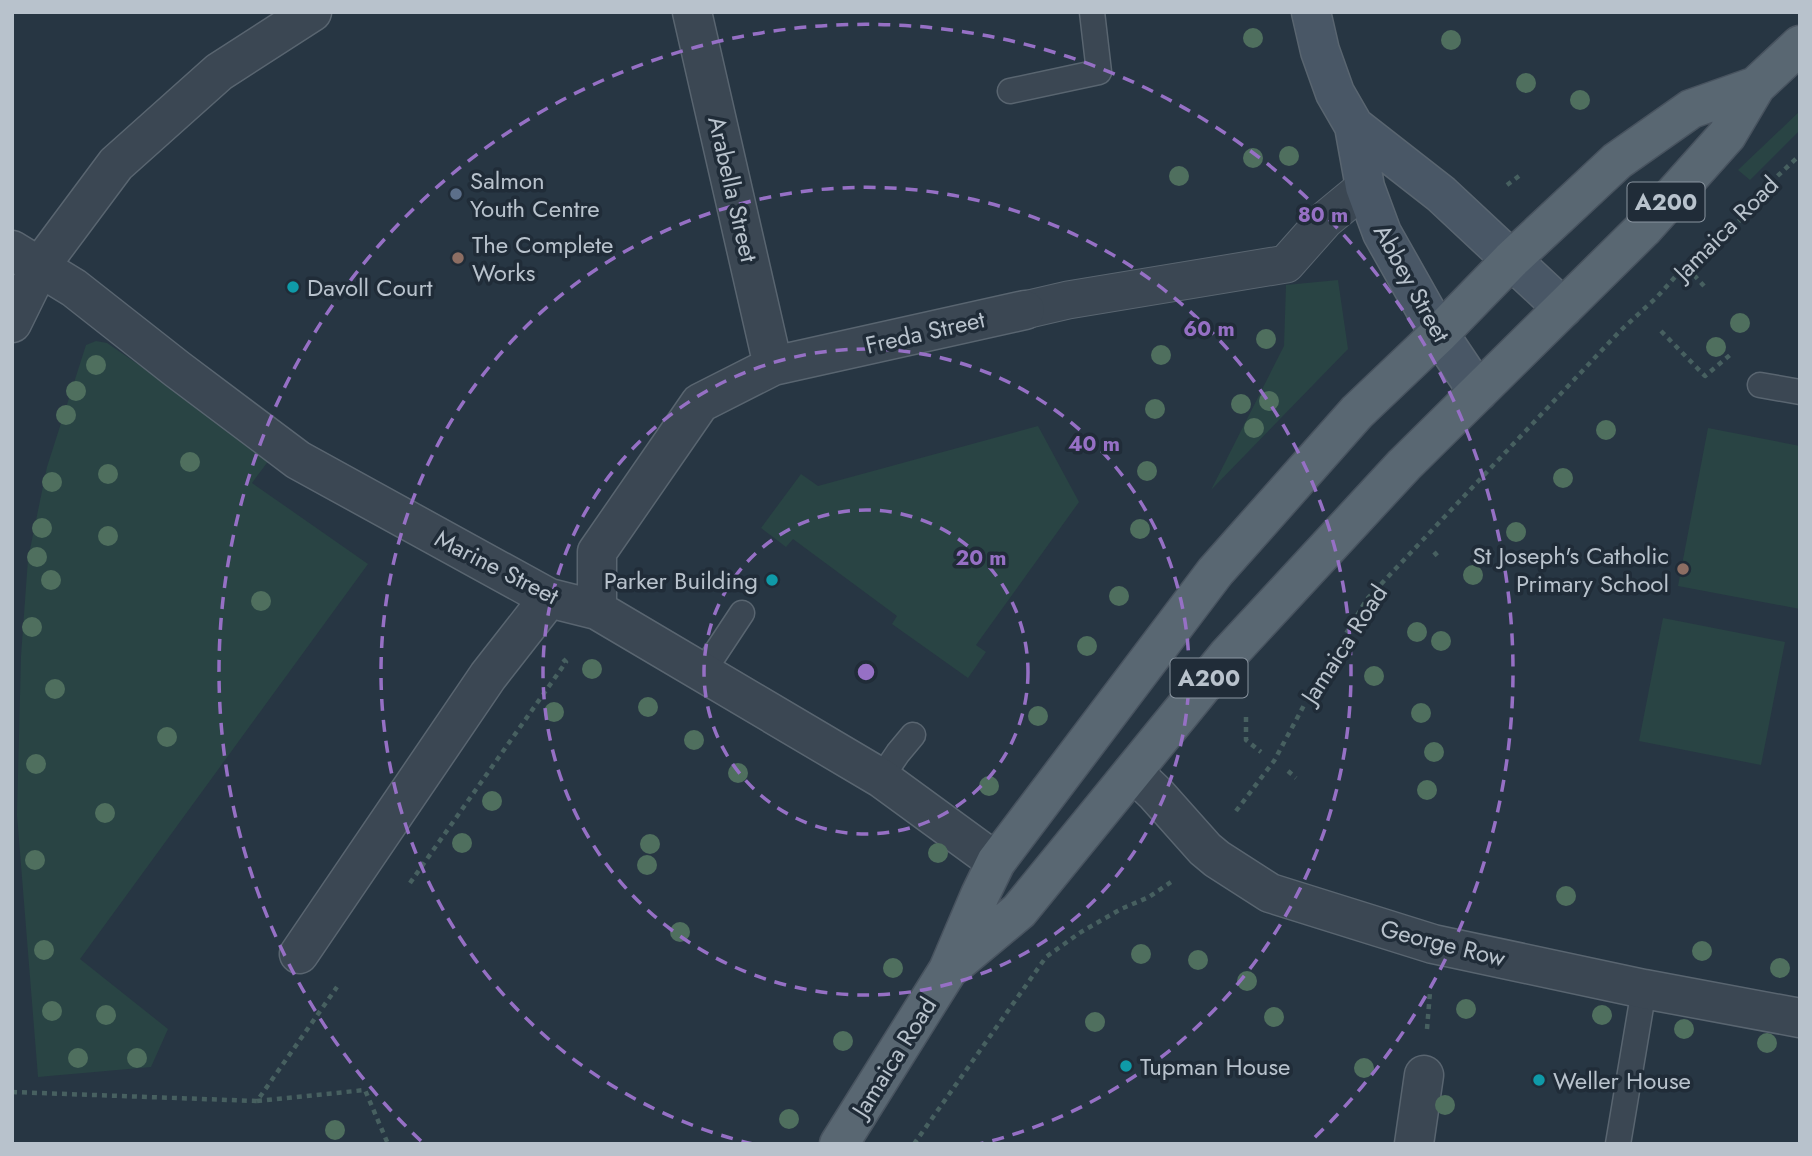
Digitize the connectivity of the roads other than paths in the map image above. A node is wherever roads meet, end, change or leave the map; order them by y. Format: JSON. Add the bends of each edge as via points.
{"nodes":[{"id":1,"x":692,"y":12,"type":"edge"},
{"id":2,"x":1092,"y":12,"type":"edge"},
{"id":3,"x":1311,"y":12,"type":"edge"},
{"id":4,"x":309,"y":13,"type":"edge"},
{"id":5,"x":1800,"y":45,"type":"edge"},
{"id":6,"x":1756,"y":86,"type":"junction"},
{"id":7,"x":1010,"y":91,"type":"dead end"},
{"id":8,"x":1354,"y":126,"type":"junction"},
{"id":9,"x":1365,"y":187,"type":"junction"},
{"id":10,"x":26,"y":258,"type":"edge"},
{"id":11,"x":1511,"y":260,"type":"junction"},
{"id":12,"x":1563,"y":308,"type":"junction"},
{"id":13,"x":1025,"y":310,"type":"joint"},
{"id":14,"x":12,"y":323,"type":"edge"},
{"id":15,"x":1439,"y":334,"type":"junction"},
{"id":16,"x":773,"y":366,"type":"junction"},
{"id":17,"x":1760,"y":385,"type":"road end"},
{"id":18,"x":1800,"y":391,"type":"edge"},
{"id":19,"x":1478,"y":392,"type":"junction"},
{"id":20,"x":549,"y":598,"type":"junction"},
{"id":21,"x":597,"y":610,"type":"junction"},
{"id":22,"x":742,"y":613,"type":"dead end"},
{"id":23,"x":703,"y":672,"type":"junction"},
{"id":24,"x":913,"y":735,"type":"dead end"},
{"id":25,"x":1133,"y":772,"type":"junction"},
{"id":26,"x":881,"y":778,"type":"junction"},
{"id":27,"x":996,"y":862,"type":"junction"},
{"id":28,"x":299,"y":954,"type":"dead end"},
{"id":29,"x":948,"y":970,"type":"junction"},
{"id":30,"x":1644,"y":989,"type":"junction"},
{"id":31,"x":1800,"y":1018,"type":"edge"},
{"id":32,"x":1424,"y":1075,"type":"road end"},
{"id":33,"x":839,"y":1144,"type":"edge"},
{"id":34,"x":1413,"y":1144,"type":"edge"},
{"id":35,"x":1618,"y":1144,"type":"edge"}],
"edges":[{"from":1,"to":16,"type":"street","name":"Arabella Street"},
{"from":2,"to":7,"type":"lane","via":[[1099,72]]},
{"from":3,"to":8,"type":"main road","name":"Abbey Street","via":[[1335,93]]},
{"from":4,"to":10,"type":"street","via":[[219,72],[116,164]]},
{"from":5,"to":6,"type":"main road","name":"Jamaica Road","number":"A200"},
{"from":6,"to":11,"type":"main road","name":"Jamaica Road","number":"A200","via":[[1691,109],[1617,161]]},
{"from":6,"to":12,"type":"main road","name":"Jamaica Road","number":"A200","via":[[1727,135],[1643,229]]},
{"from":8,"to":9,"type":"main road","name":"Abbey Street"},
{"from":8,"to":11,"type":"main road","name":"Abbey Street","via":[[1441,194]]},
{"from":9,"to":13,"type":"street","name":"Freda Street","via":[[1325,220],[1286,264]]},
{"from":9,"to":15,"type":"main road","name":"Abbey Street","via":[[1382,233]]},
{"from":10,"to":14,"type":"street"},
{"from":10,"to":20,"type":"street","name":"Marine Street","via":[[74,288],[298,460]]},
{"from":11,"to":12,"type":"main road","name":"Abbey Street"},
{"from":11,"to":15,"type":"main road","name":"Jamaica Road","number":"A200"},
{"from":12,"to":19,"type":"main road","name":"Jamaica Road","number":"A200"},
{"from":13,"to":16,"type":"street","name":"Freda Street"},
{"from":15,"to":19,"type":"main road","name":"Abbey Street"},
{"from":15,"to":27,"type":"main road","name":"Jamaica Road","number":"A200","via":[[1357,412],[1215,572]]},
{"from":16,"to":21,"type":"street","name":"Freda Street","via":[[700,403],[597,552]]},
{"from":17,"to":18,"type":"lane"},
{"from":19,"to":25,"type":"main road","name":"Jamaica Road","number":"A200","via":[[1355,516],[1227,656]]},
{"from":20,"to":21,"type":"street","name":"Marine Street"},
{"from":20,"to":28,"type":"street","via":[[488,677]]},
{"from":21,"to":23,"type":"street","name":"Marine Street"},
{"from":22,"to":23,"type":"lane"},
{"from":23,"to":26,"type":"street","name":"Marine Street"},
{"from":24,"to":26,"type":"lane"},
{"from":25,"to":29,"type":"main road","name":"Jamaica Road","number":"A200","via":[[1019,911]]},
{"from":25,"to":30,"type":"street","name":"George Row","via":[[1205,849],[1270,893],[1433,944]]},
{"from":26,"to":27,"type":"street","name":"Marine Street"},
{"from":27,"to":29,"type":"main road","name":"Jamaica Road","number":"A200"},
{"from":29,"to":33,"type":"main road","name":"Jamaica Road","number":"A200"},
{"from":30,"to":31,"type":"street","name":"George Row"},
{"from":30,"to":35,"type":"lane"},
{"from":32,"to":34,"type":"street"}]}
